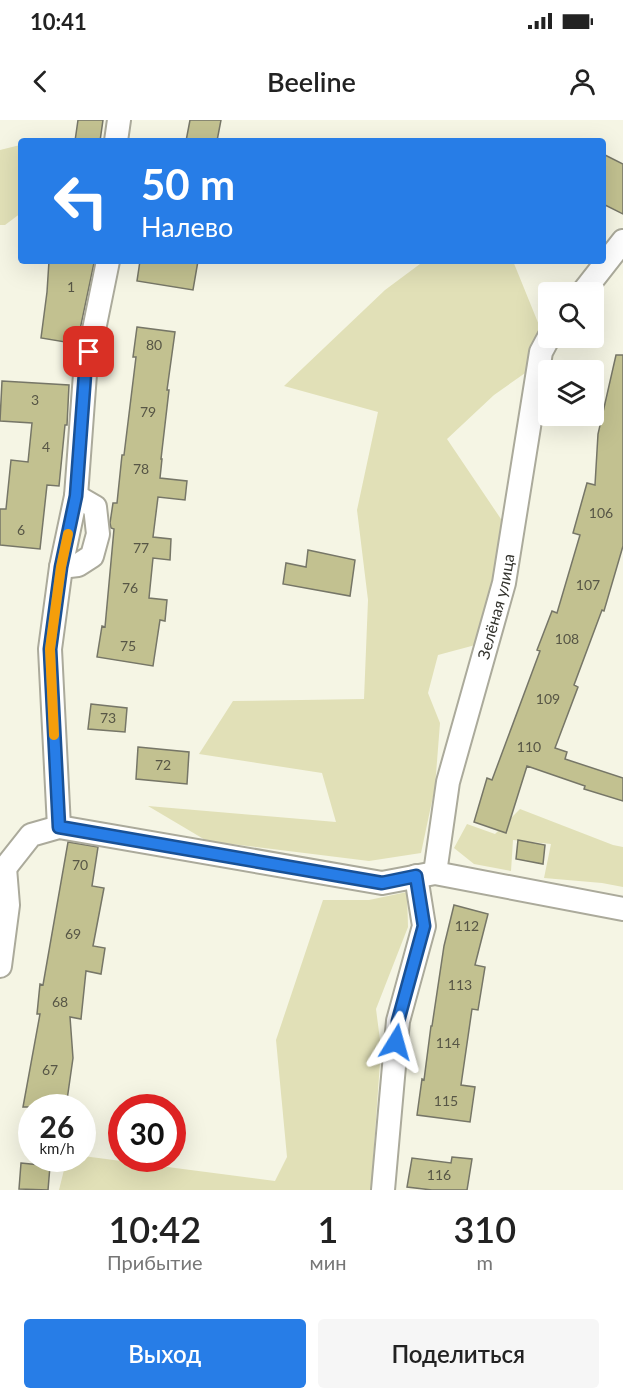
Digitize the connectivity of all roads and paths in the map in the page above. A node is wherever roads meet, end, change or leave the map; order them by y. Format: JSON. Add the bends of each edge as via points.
{"nodes":[{"id":1,"x":118,"y":120,"type":"edge"},
{"id":2,"x":116,"y":138,"type":"edge"},
{"id":3,"x":623,"y":241,"type":"edge"},
{"id":4,"x":606,"y":263,"type":"edge"},
{"id":5,"x":107,"y":264,"type":"edge"},
{"id":6,"x":605,"y":264,"type":"edge"},
{"id":7,"x":591,"y":282,"type":"edge"},
{"id":8,"x":543,"y":348,"type":"edge"},
{"id":9,"x":59,"y":827,"type":"junction"},
{"id":10,"x":2,"y":868,"type":"edge"},
{"id":11,"x":425,"y":875,"type":"junction"},
{"id":12,"x":623,"y":909,"type":"edge"},
{"id":13,"x":0,"y":966,"type":"edge"},
{"id":14,"x":383,"y":1190,"type":"edge"}],
"edges":[{"from":1,"to":2,"type":"street"},
{"from":3,"to":4,"type":"street"},
{"from":5,"to":9,"type":"street","via":[[85,374],[76,496],[50,649]]},
{"from":6,"to":7,"type":"street"},
{"from":8,"to":11,"type":"street","name":"Зелёная улица","via":[[504,583]]},
{"from":9,"to":10,"type":"street","via":[[31,835]]},
{"from":9,"to":11,"type":"street","via":[[382,883]]},
{"from":10,"to":13,"type":"street","via":[[8,904]]},
{"from":11,"to":12,"type":"street"},
{"from":11,"to":14,"type":"street","name":"Зелёная улица","via":[[424,926],[398,1021]]}]}
